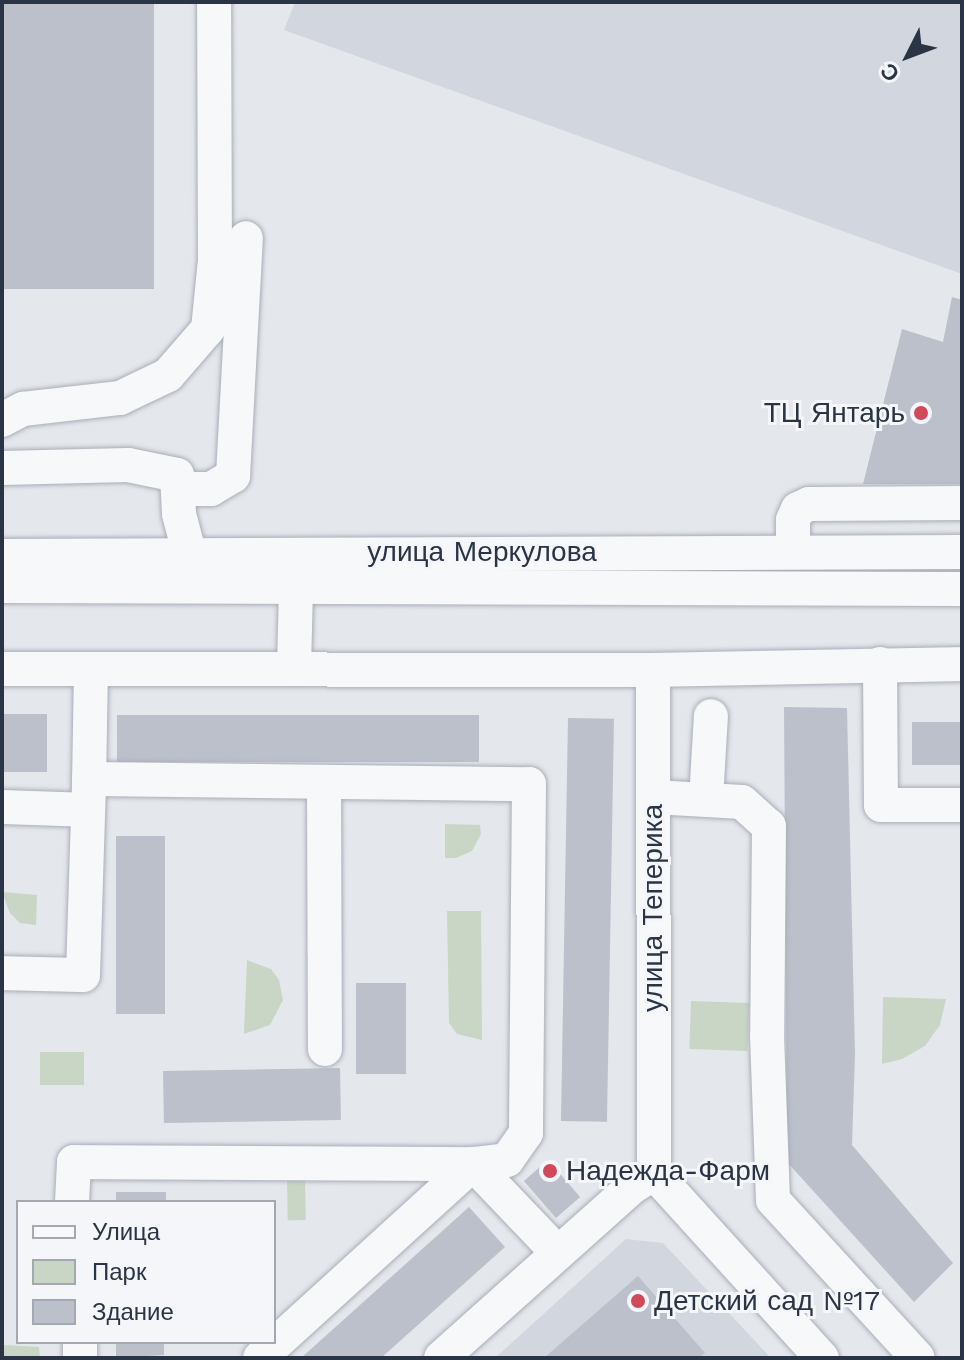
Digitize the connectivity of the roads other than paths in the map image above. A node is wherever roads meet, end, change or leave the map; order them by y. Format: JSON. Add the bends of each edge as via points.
{"nodes":[{"id":1,"x":214,"y":2,"type":"edge"},
{"id":2,"x":246,"y":238,"type":"dead end"},
{"id":3,"x":2,"y":420,"type":"edge"},
{"id":4,"x":2,"y":468,"type":"edge"},
{"id":5,"x":178,"y":489,"type":"junction"},
{"id":6,"x":962,"y":503,"type":"edge"},
{"id":7,"x":793,"y":552,"type":"junction"},
{"id":8,"x":962,"y":552,"type":"edge"},
{"id":9,"x":2,"y":556,"type":"edge"},
{"id":10,"x":190,"y":556,"type":"junction"},
{"id":11,"x":2,"y":586,"type":"edge"},
{"id":12,"x":296,"y":588,"type":"junction"},
{"id":13,"x":962,"y":589,"type":"edge"},
{"id":14,"x":880,"y":664,"type":"junction"},
{"id":15,"x":962,"y":664,"type":"edge"},
{"id":16,"x":2,"y":669,"type":"edge"},
{"id":17,"x":91,"y":669,"type":"junction"},
{"id":18,"x":294,"y":669,"type":"junction"},
{"id":19,"x":653,"y":670,"type":"junction"},
{"id":20,"x":711,"y":716,"type":"dead end"},
{"id":21,"x":324,"y":782,"type":"junction"},
{"id":22,"x":88,"y":794,"type":"junction"},
{"id":23,"x":653,"y":797,"type":"junction"},
{"id":24,"x":706,"y":799,"type":"junction"},
{"id":25,"x":962,"y":805,"type":"edge"},
{"id":26,"x":2,"y":807,"type":"edge"},
{"id":27,"x":2,"y":973,"type":"edge"},
{"id":28,"x":325,"y":1049,"type":"dead end"},
{"id":29,"x":473,"y":1164,"type":"junction"},
{"id":30,"x":654,"y":1173,"type":"junction"},
{"id":31,"x":72,"y":1200,"type":"edge"},
{"id":32,"x":558,"y":1253,"type":"junction"},
{"id":33,"x":276,"y":1343,"type":"edge"},
{"id":34,"x":275,"y":1344,"type":"edge"},
{"id":35,"x":260,"y":1358,"type":"edge"},
{"id":36,"x":441,"y":1358,"type":"edge"},
{"id":37,"x":822,"y":1358,"type":"edge"},
{"id":38,"x":918,"y":1358,"type":"edge"}],
"edges":[{"from":1,"to":3,"type":"street","via":[[215,260],[208,329],[168,375],[120,398],[23,409]]},
{"from":2,"to":5,"type":"street","via":[[233,476],[211,489]]},
{"from":4,"to":5,"type":"street","via":[[128,465],[177,475]]},
{"from":5,"to":10,"type":"street"},
{"from":6,"to":7,"type":"street","via":[[809,504],[798,509],[793,520]]},
{"from":7,"to":8,"type":"street","name":"улица Меркулова"},
{"from":7,"to":10,"type":"street","name":"улица Меркулова"},
{"from":9,"to":10,"type":"street","name":"улица Меркулова"},
{"from":11,"to":12,"type":"street","name":"улица Меркулова"},
{"from":12,"to":13,"type":"street","name":"улица Меркулова"},
{"from":12,"to":18,"type":"street"},
{"from":14,"to":15,"type":"street"},
{"from":14,"to":19,"type":"street"},
{"from":14,"to":25,"type":"street","via":[[881,805]]},
{"from":16,"to":17,"type":"street"},
{"from":17,"to":18,"type":"street"},
{"from":17,"to":22,"type":"street"},
{"from":18,"to":19,"type":"street"},
{"from":19,"to":23,"type":"street","name":"улица Теперика"},
{"from":20,"to":24,"type":"street"},
{"from":21,"to":22,"type":"street"},
{"from":21,"to":28,"type":"street"},
{"from":21,"to":29,"type":"street","via":[[529,784],[526,1133],[507,1160]]},
{"from":22,"to":26,"type":"street"},
{"from":22,"to":27,"type":"street","via":[[83,975]]},
{"from":23,"to":24,"type":"street"},
{"from":23,"to":30,"type":"street","name":"улица Теперика"},
{"from":24,"to":38,"type":"street","via":[[742,802],[769,826],[767,1036],[773,1200]]},
{"from":29,"to":31,"type":"street","via":[[74,1162]]},
{"from":29,"to":32,"type":"street"},
{"from":29,"to":33,"type":"street"},
{"from":30,"to":32,"type":"street"},
{"from":30,"to":37,"type":"street"},
{"from":32,"to":36,"type":"street"},
{"from":34,"to":35,"type":"street"}]}
